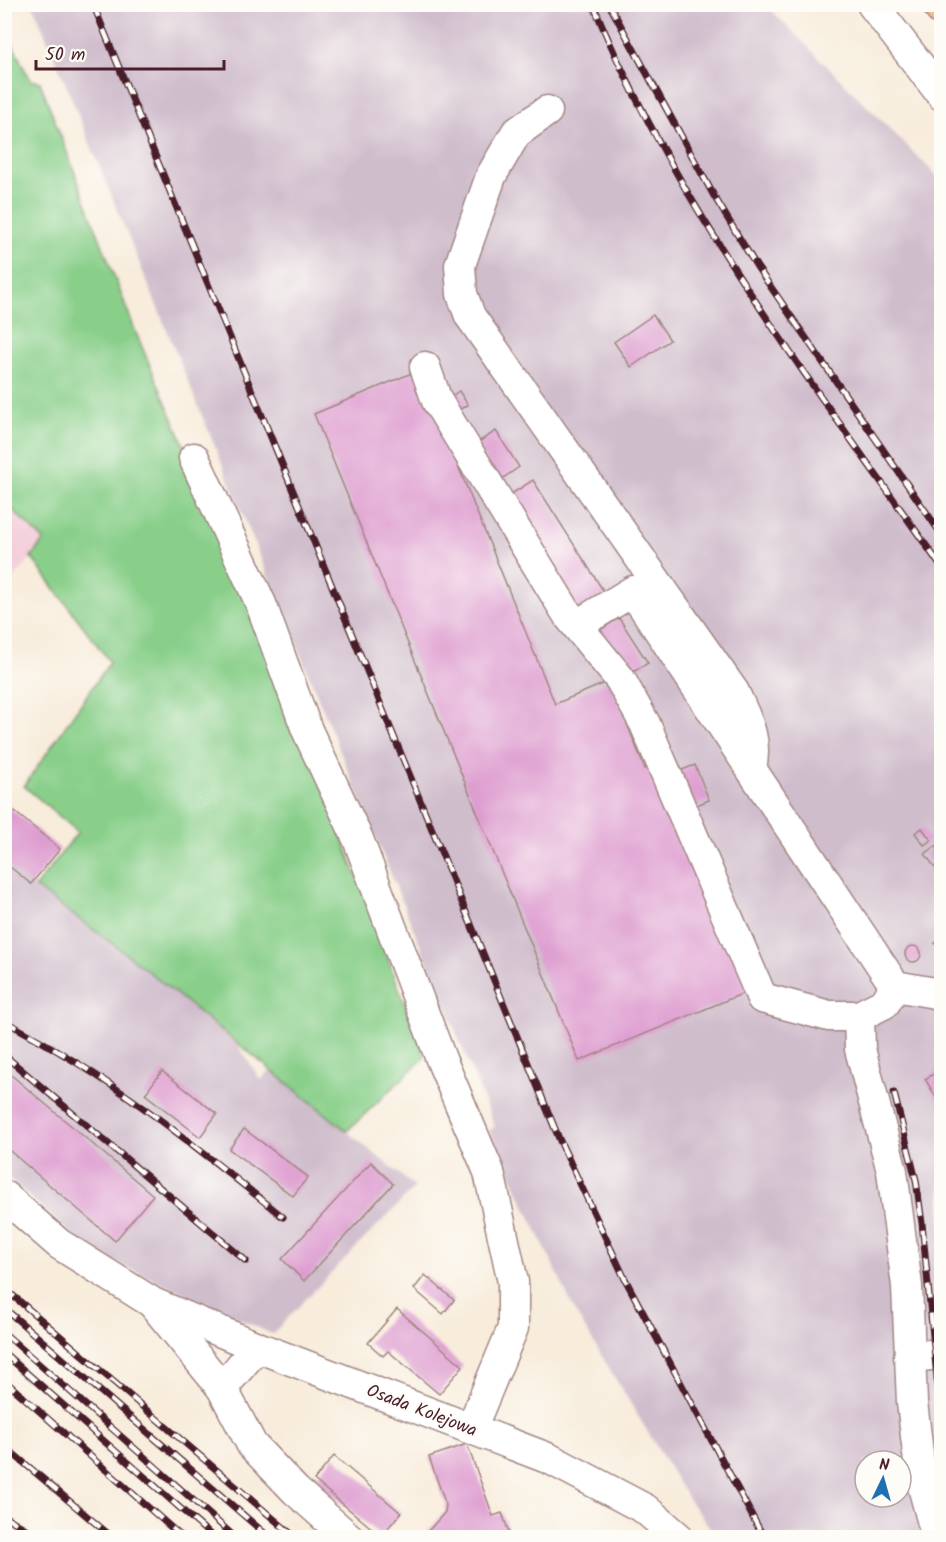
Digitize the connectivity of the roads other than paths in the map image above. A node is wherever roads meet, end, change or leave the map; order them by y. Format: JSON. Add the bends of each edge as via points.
{"nodes":[{"id":1,"x":872,"y":4,"type":"edge"},
{"id":2,"x":939,"y":4,"type":"edge"},
{"id":3,"x":942,"y":9,"type":"edge"},
{"id":4,"x":942,"y":94,"type":"edge"},
{"id":5,"x":547,"y":111,"type":"dead end"},
{"id":6,"x":425,"y":367,"type":"dead end"},
{"id":7,"x":194,"y":458,"type":"dead end"},
{"id":8,"x":577,"y":626,"type":"junction"},
{"id":9,"x":751,"y":768,"type":"junction"},
{"id":10,"x":895,"y":986,"type":"junction"},
{"id":11,"x":942,"y":997,"type":"edge"},
{"id":12,"x":859,"y":1016,"type":"junction"},
{"id":13,"x":4,"y":1197,"type":"edge"},
{"id":14,"x":153,"y":1303,"type":"junction"},
{"id":15,"x":256,"y":1347,"type":"junction"},
{"id":16,"x":942,"y":1354,"type":"edge"},
{"id":17,"x":909,"y":1357,"type":"junction"},
{"id":18,"x":222,"y":1388,"type":"junction"},
{"id":19,"x":471,"y":1429,"type":"junction"},
{"id":20,"x":349,"y":1538,"type":"edge"},
{"id":21,"x":680,"y":1538,"type":"edge"},
{"id":22,"x":937,"y":1538,"type":"edge"}],
"edges":[{"from":1,"to":4,"type":"street"},
{"from":2,"to":3,"type":"highway"},
{"from":5,"to":9,"type":"street","via":[[516,132],[491,176],[460,265],[462,294],[470,316],[734,692],[753,734]]},
{"from":6,"to":8,"type":"street","via":[[437,400]]},
{"from":7,"to":19,"type":"street","via":[[261,604],[307,730],[358,839],[441,1059],[489,1172],[513,1282],[513,1328]]},
{"from":8,"to":9,"type":"street","via":[[633,591]]},
{"from":8,"to":12,"type":"street","via":[[620,679],[645,724],[762,998],[829,1016]]},
{"from":9,"to":10,"type":"street"},
{"from":10,"to":11,"type":"street"},
{"from":10,"to":12,"type":"street","via":[[885,1003]]},
{"from":12,"to":17,"type":"street","via":[[860,1049],[892,1171],[907,1286]]},
{"from":13,"to":14,"type":"street","name":"Osada Kolejowa","via":[[59,1244]]},
{"from":14,"to":15,"type":"street","name":"Osada Kolejowa"},
{"from":14,"to":18,"type":"street","name":"Osada Kolejowa"},
{"from":15,"to":18,"type":"street"},
{"from":15,"to":19,"type":"street","name":"Osada Kolejowa"},
{"from":16,"to":17,"type":"street"},
{"from":17,"to":22,"type":"street","via":[[921,1479]]},
{"from":18,"to":20,"type":"street","name":"Osada Kolejowa","via":[[252,1445]]},
{"from":19,"to":21,"type":"street","name":"Osada Kolejowa","via":[[550,1459],[614,1492],[645,1509]]}]}
